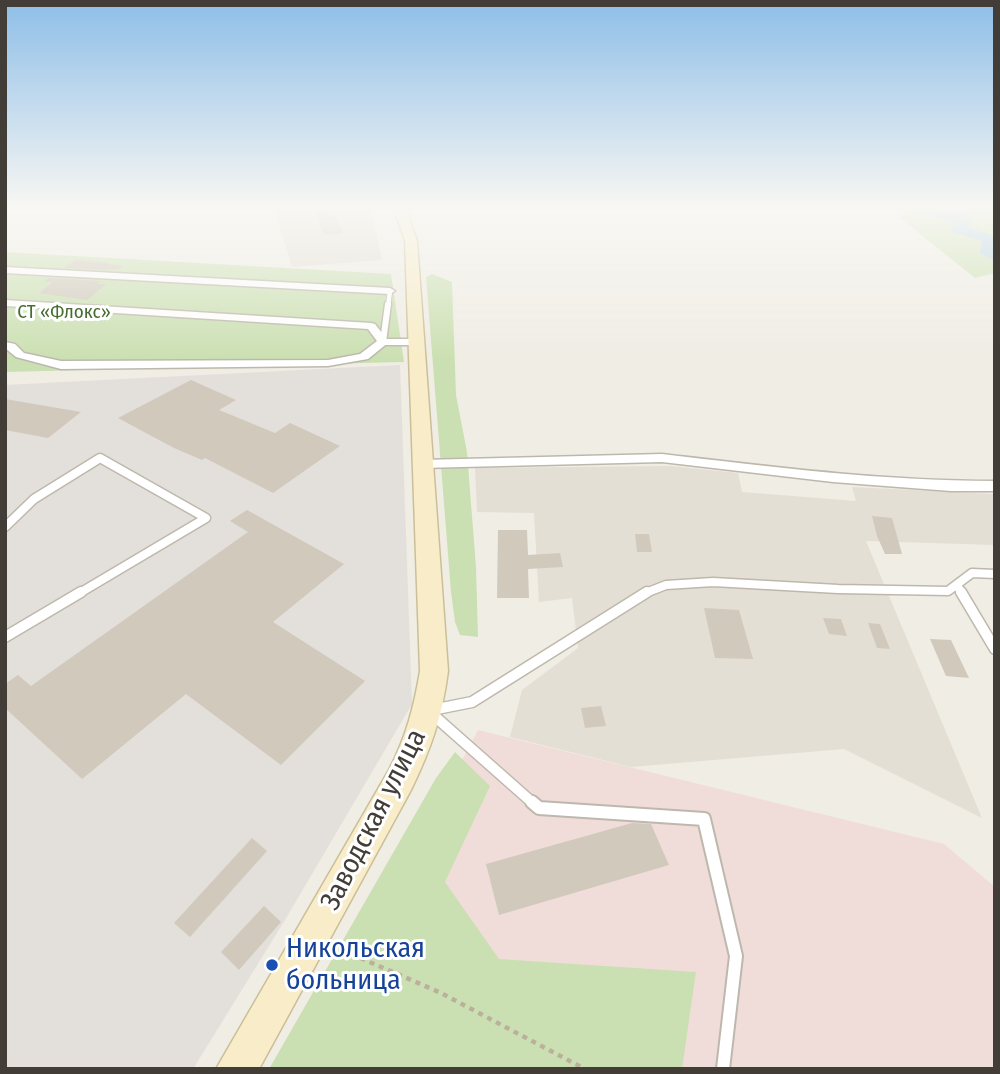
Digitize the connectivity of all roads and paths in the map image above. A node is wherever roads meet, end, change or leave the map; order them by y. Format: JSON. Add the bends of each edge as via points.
{"nodes":[{"id":1,"x":412,"y":257,"type":"edge"},
{"id":2,"x":5,"y":270,"type":"edge"},
{"id":3,"x":390,"y":291,"type":"joint"},
{"id":4,"x":5,"y":303,"type":"edge"},
{"id":5,"x":383,"y":342,"type":"junction"},
{"id":6,"x":418,"y":342,"type":"junction"},
{"id":7,"x":5,"y":345,"type":"edge"},
{"id":8,"x":422,"y":464,"type":"junction"},
{"id":9,"x":995,"y":486,"type":"edge"},
{"id":10,"x":5,"y":527,"type":"edge"},
{"id":11,"x":995,"y":574,"type":"edge"},
{"id":12,"x":957,"y":585,"type":"junction"},
{"id":13,"x":990,"y":634,"type":"edge"},
{"id":14,"x":5,"y":637,"type":"edge"},
{"id":15,"x":995,"y":649,"type":"edge"},
{"id":16,"x":428,"y":711,"type":"junction"},
{"id":17,"x":313,"y":938,"type":"junction"},
{"id":18,"x":236,"y":1069,"type":"edge"},
{"id":19,"x":585,"y":1069,"type":"edge"},
{"id":20,"x":723,"y":1069,"type":"edge"}],
"edges":[{"from":1,"to":6,"type":"main road","name":"Заводская улица"},
{"from":2,"to":3,"type":"street"},
{"from":3,"to":5,"type":"lane"},
{"from":4,"to":5,"type":"street","via":[[371,326]]},
{"from":5,"to":6,"type":"lane"},
{"from":5,"to":7,"type":"street","via":[[364,357],[328,363],[61,365],[20,355]]},
{"from":6,"to":8,"type":"main road","name":"Заводская улица"},
{"from":8,"to":9,"type":"street","via":[[662,458],[834,478]]},
{"from":8,"to":16,"type":"main road","name":"Заводская улица","via":[[434,671]]},
{"from":10,"to":14,"type":"lane","via":[[34,499],[100,458],[206,518]]},
{"from":11,"to":12,"type":"lane","via":[[972,573]]},
{"from":12,"to":13,"type":"lane"},
{"from":12,"to":16,"type":"lane","via":[[948,591],[713,582],[666,585],[640,595],[472,702]]},
{"from":13,"to":15,"type":"lane"},
{"from":16,"to":17,"type":"main road","name":"Заводская улица","via":[[400,780]]},
{"from":16,"to":20,"type":"lane","via":[[539,808],[704,819],[736,956]]},
{"from":17,"to":18,"type":"main road","name":"Заводская улица"},
{"from":17,"to":19,"type":"path","via":[[441,993]]}]}
